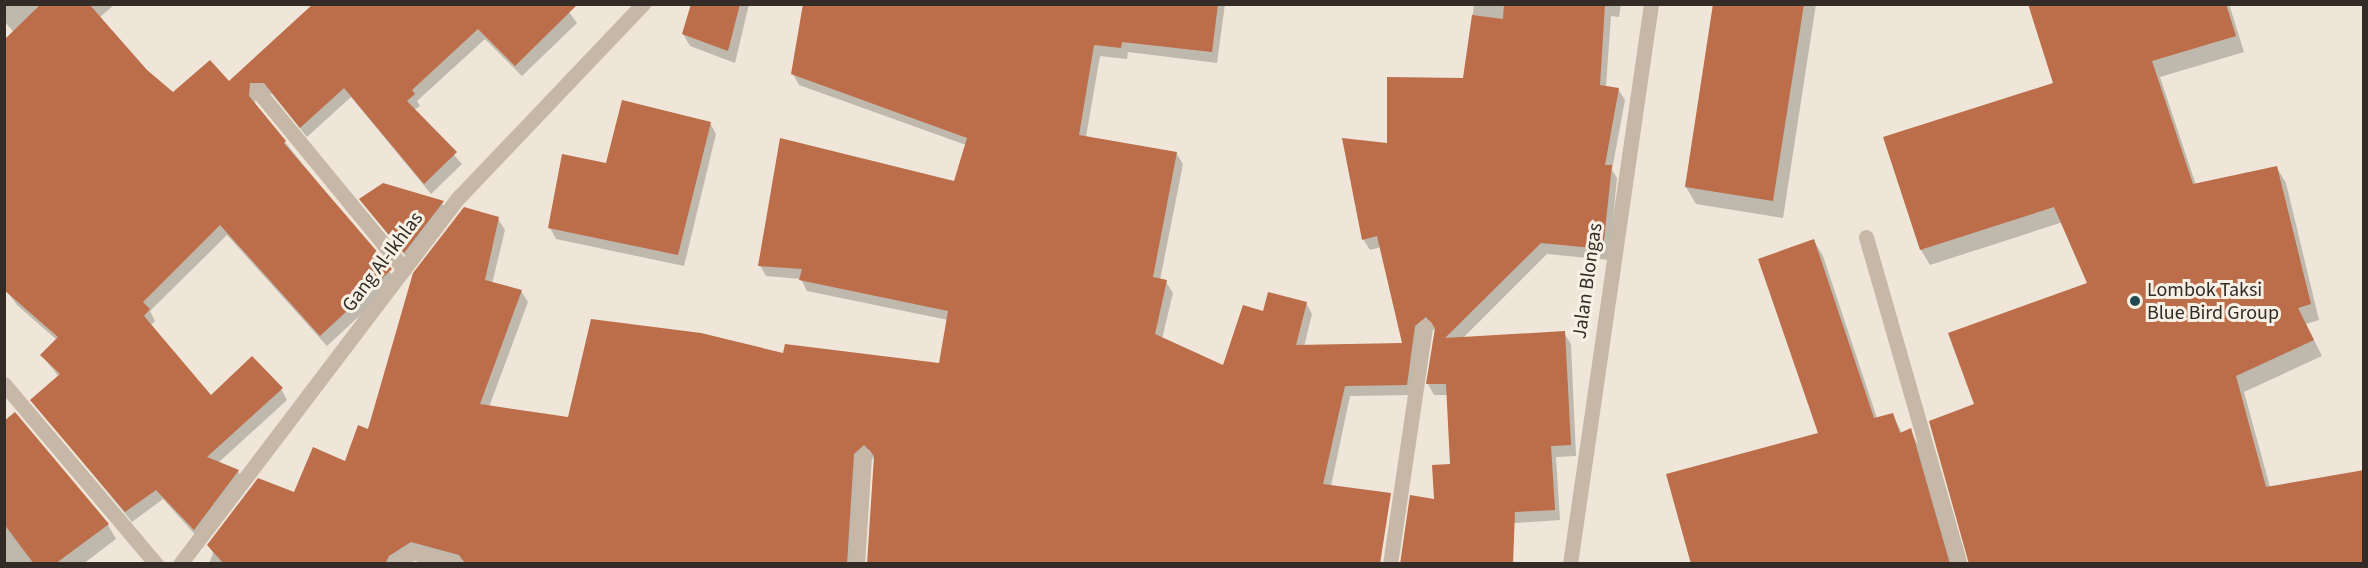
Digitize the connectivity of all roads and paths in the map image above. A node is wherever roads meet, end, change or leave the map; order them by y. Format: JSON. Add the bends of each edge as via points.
{"nodes":[{"id":1,"x":643,"y":4,"type":"edge"},
{"id":2,"x":1651,"y":4,"type":"edge"},
{"id":3,"x":256,"y":90,"type":"dead end"},
{"id":4,"x":1866,"y":237,"type":"dead end"},
{"id":5,"x":404,"y":269,"type":"junction"},
{"id":6,"x":1425,"y":327,"type":"dead end"},
{"id":7,"x":4,"y":384,"type":"edge"},
{"id":8,"x":864,"y":455,"type":"dead end"},
{"id":9,"x":156,"y":564,"type":"edge"},
{"id":10,"x":180,"y":564,"type":"edge"},
{"id":11,"x":395,"y":564,"type":"edge"},
{"id":12,"x":456,"y":564,"type":"edge"},
{"id":13,"x":857,"y":564,"type":"edge"},
{"id":14,"x":1390,"y":564,"type":"edge"},
{"id":15,"x":1570,"y":564,"type":"edge"},
{"id":16,"x":1960,"y":564,"type":"edge"}],
"edges":[{"from":1,"to":5,"type":"street","name":"Gang Al-Ikhlas","via":[[483,168]]},
{"from":2,"to":15,"type":"street","name":"Jalan Blongas"},
{"from":3,"to":5,"type":"street"},
{"from":4,"to":16,"type":"street"},
{"from":5,"to":10,"type":"street","name":"Gang Al-Ikhlas"},
{"from":6,"to":14,"type":"street"},
{"from":7,"to":9,"type":"street"},
{"from":8,"to":13,"type":"street"},
{"from":11,"to":12,"type":"street","via":[[412,552]]}]}
